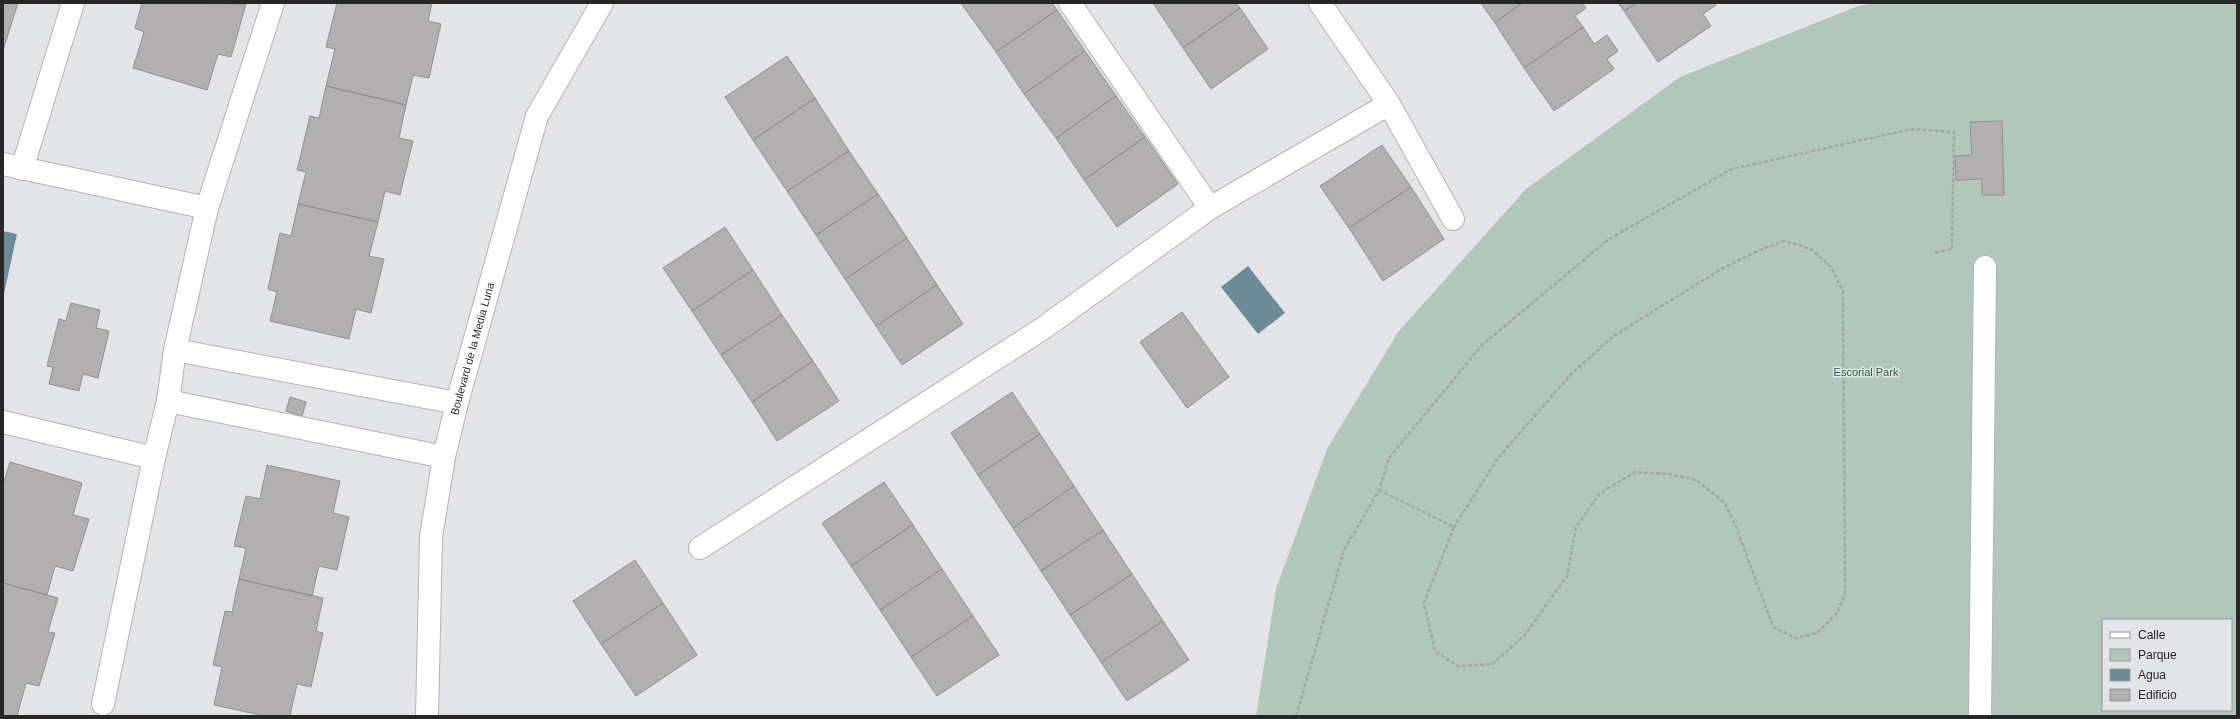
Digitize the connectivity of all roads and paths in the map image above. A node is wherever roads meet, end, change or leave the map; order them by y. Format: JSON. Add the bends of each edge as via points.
{"nodes":[{"id":1,"x":73,"y":3,"type":"edge"},
{"id":2,"x":273,"y":3,"type":"edge"},
{"id":3,"x":602,"y":3,"type":"edge"},
{"id":4,"x":1070,"y":3,"type":"edge"},
{"id":5,"x":1320,"y":3,"type":"edge"},
{"id":6,"x":1389,"y":104,"type":"junction"},
{"id":7,"x":13,"y":167,"type":"edge"},
{"id":8,"x":207,"y":208,"type":"junction"},
{"id":9,"x":1210,"y":208,"type":"junction"},
{"id":10,"x":1453,"y":219,"type":"dead end"},
{"id":11,"x":1933,"y":253,"type":"dead end"},
{"id":12,"x":1984,"y":267,"type":"dead end"},
{"id":13,"x":176,"y":350,"type":"junction"},
{"id":14,"x":168,"y":402,"type":"junction"},
{"id":15,"x":457,"y":403,"type":"junction"},
{"id":16,"x":3,"y":422,"type":"edge"},
{"id":17,"x":444,"y":457,"type":"junction"},
{"id":18,"x":154,"y":458,"type":"junction"},
{"id":19,"x":1380,"y":490,"type":"junction"},
{"id":20,"x":1454,"y":527,"type":"junction"},
{"id":21,"x":700,"y":548,"type":"dead end"},
{"id":22,"x":103,"y":704,"type":"dead end"},
{"id":23,"x":427,"y":716,"type":"edge"},
{"id":24,"x":1296,"y":716,"type":"edge"},
{"id":25,"x":1980,"y":716,"type":"edge"}],
"edges":[{"from":1,"to":7,"type":"street"},
{"from":2,"to":8,"type":"street"},
{"from":3,"to":15,"type":"street","name":"Boulevard de la Media Luna","via":[[537,116]]},
{"from":4,"to":9,"type":"street"},
{"from":5,"to":6,"type":"street"},
{"from":6,"to":9,"type":"street"},
{"from":6,"to":10,"type":"street"},
{"from":7,"to":8,"type":"street"},
{"from":8,"to":13,"type":"street"},
{"from":9,"to":21,"type":"street","via":[[1042,329]]},
{"from":11,"to":19,"type":"path","via":[[1952,249],[1954,132],[1912,129],[1732,170],[1609,239],[1482,344],[1389,458]]},
{"from":12,"to":25,"type":"street"},
{"from":13,"to":14,"type":"street"},
{"from":13,"to":15,"type":"street"},
{"from":14,"to":17,"type":"street"},
{"from":14,"to":18,"type":"street"},
{"from":15,"to":17,"type":"street","name":"Boulevard de la Media Luna"},
{"from":16,"to":18,"type":"street"},
{"from":17,"to":23,"type":"street","name":"Boulevard de la Media Luna","via":[[431,537]]},
{"from":18,"to":22,"type":"street"},
{"from":19,"to":20,"type":"path"},
{"from":19,"to":24,"type":"path","via":[[1344,550]]},
{"from":20,"to":20,"type":"path","via":[[1424,603],[1435,651],[1458,666],[1492,664],[1524,636],[1567,576],[1576,528],[1600,493],[1635,472],[1670,474],[1696,480],[1724,502],[1737,529],[1773,627],[1796,638],[1817,633],[1837,612],[1845,594],[1843,292],[1831,267],[1811,249],[1784,241],[1723,268],[1615,335],[1571,374],[1498,458]]}]}
